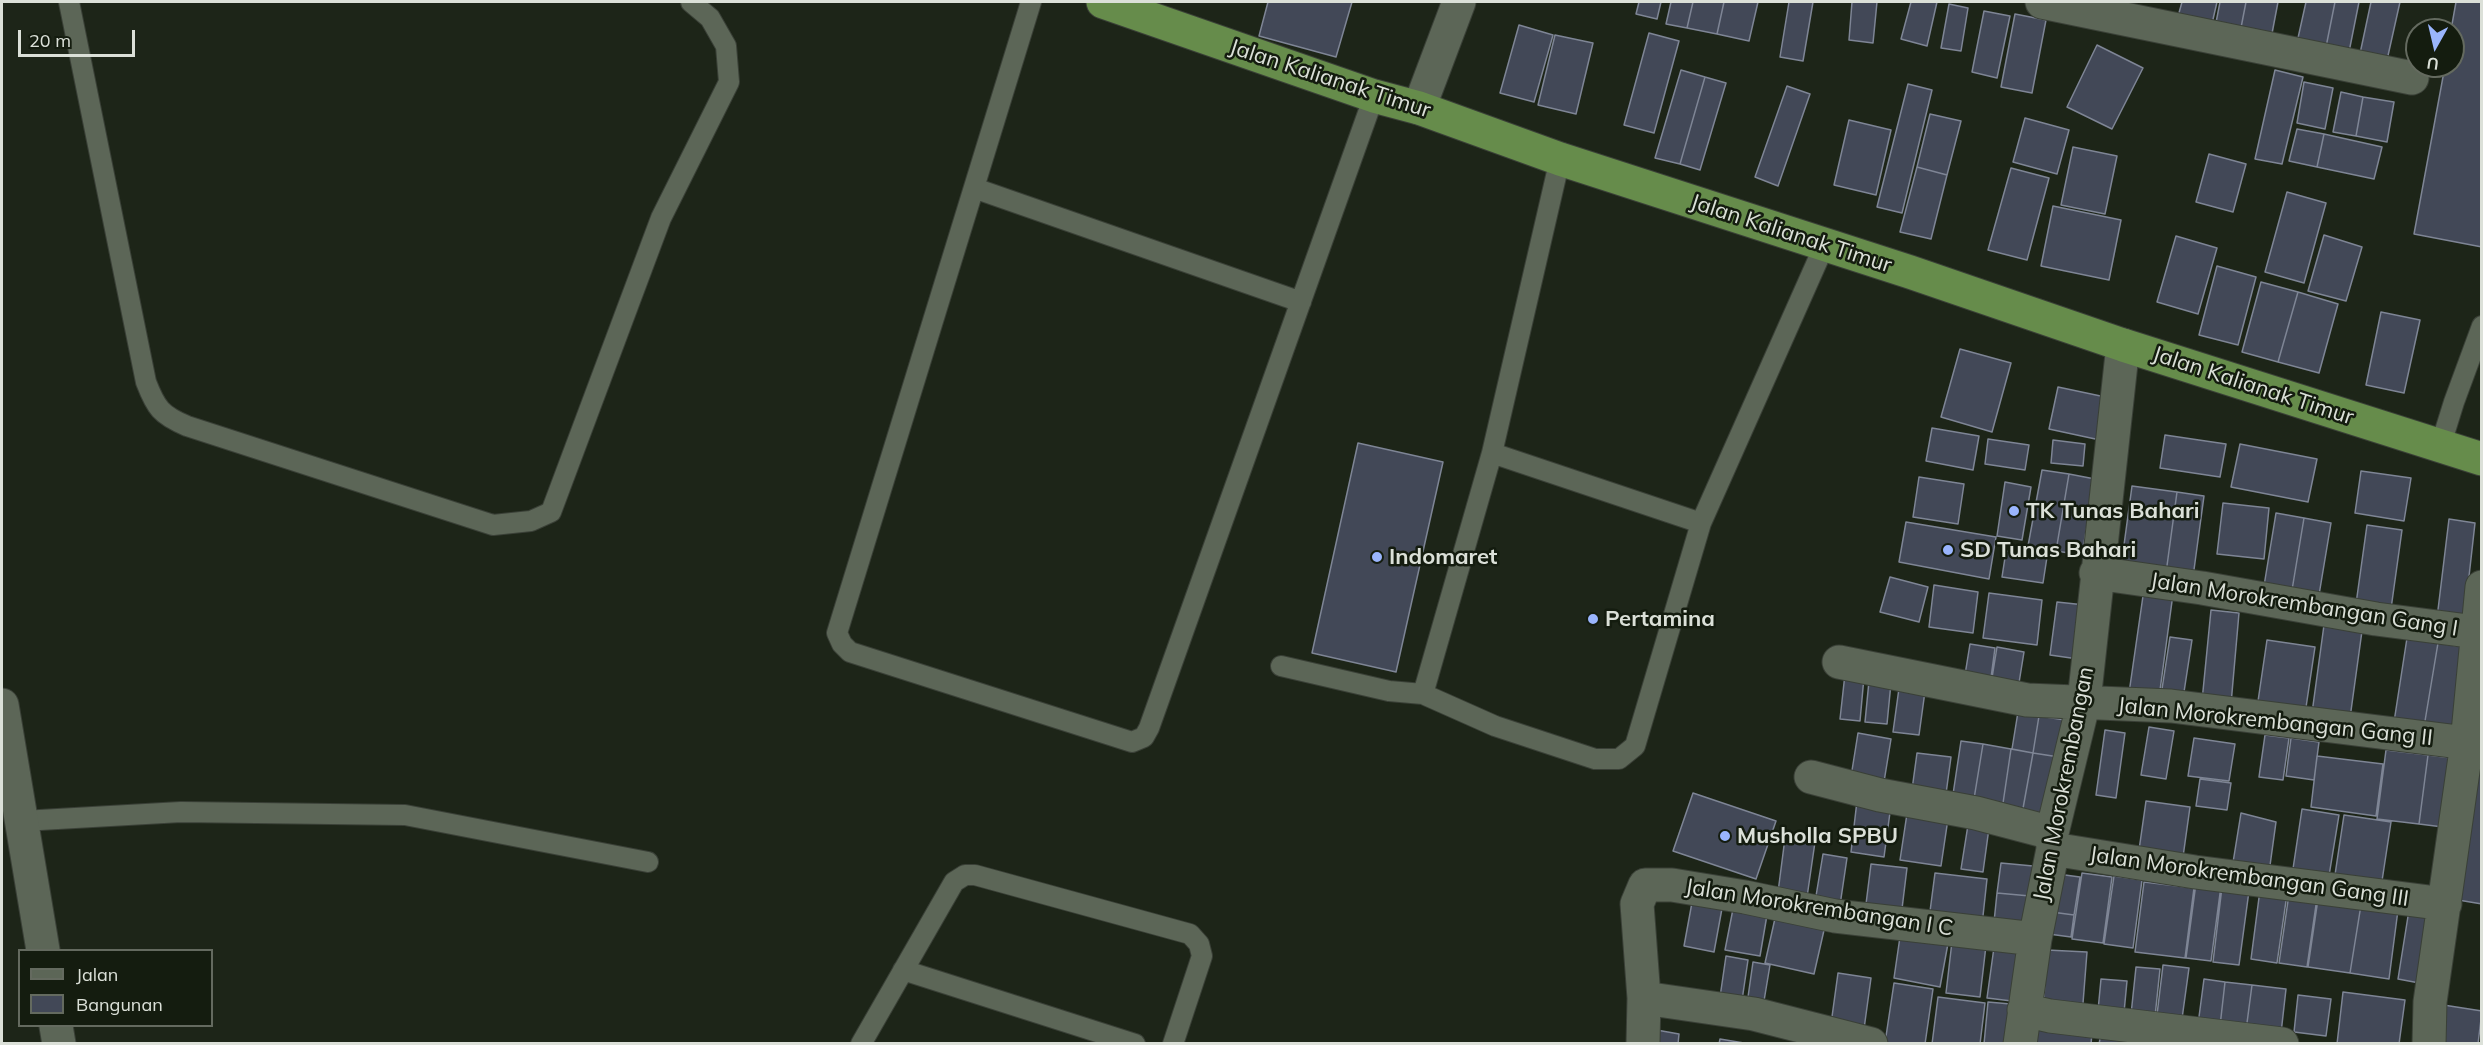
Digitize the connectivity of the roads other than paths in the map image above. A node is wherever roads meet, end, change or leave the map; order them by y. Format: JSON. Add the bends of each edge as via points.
{"nodes":[{"id":1,"x":69,"y":2,"type":"edge"},
{"id":2,"x":691,"y":2,"type":"edge"},
{"id":3,"x":1031,"y":2,"type":"edge"},
{"id":4,"x":1103,"y":2,"type":"edge"},
{"id":5,"x":1459,"y":2,"type":"edge"},
{"id":6,"x":2042,"y":2,"type":"edge"},
{"id":7,"x":2405,"y":77,"type":"edge"},
{"id":8,"x":1374,"y":96,"type":"junction"},
{"id":9,"x":1419,"y":108,"type":"junction"},
{"id":10,"x":1560,"y":159,"type":"junction"},
{"id":11,"x":974,"y":188,"type":"junction"},
{"id":12,"x":1825,"y":244,"type":"junction"},
{"id":13,"x":1300,"y":302,"type":"junction"},
{"id":14,"x":2481,"y":326,"type":"edge"},
{"id":15,"x":2123,"y":345,"type":"junction"},
{"id":16,"x":2440,"y":447,"type":"junction"},
{"id":17,"x":1492,"y":453,"type":"junction"},
{"id":18,"x":2481,"y":459,"type":"edge"},
{"id":19,"x":1701,"y":523,"type":"junction"},
{"id":20,"x":2097,"y":573,"type":"junction"},
{"id":21,"x":2481,"y":587,"type":"edge"},
{"id":22,"x":2476,"y":632,"type":"junction"},
{"id":23,"x":1839,"y":662,"type":"dead end"},
{"id":24,"x":1281,"y":666,"type":"dead end"},
{"id":25,"x":1423,"y":694,"type":"junction"},
{"id":26,"x":2084,"y":701,"type":"junction"},
{"id":27,"x":2,"y":705,"type":"edge"},
{"id":28,"x":2467,"y":743,"type":"junction"},
{"id":29,"x":1811,"y":777,"type":"dead end"},
{"id":30,"x":22,"y":821,"type":"junction"},
{"id":31,"x":2052,"y":841,"type":"junction"},
{"id":32,"x":648,"y":862,"type":"dead end"},
{"id":33,"x":2445,"y":904,"type":"junction"},
{"id":34,"x":2035,"y":939,"type":"junction"},
{"id":35,"x":43,"y":949,"type":"edge"},
{"id":36,"x":903,"y":969,"type":"junction"},
{"id":37,"x":1644,"y":998,"type":"junction"},
{"id":38,"x":2024,"y":1010,"type":"junction"},
{"id":39,"x":56,"y":1027,"type":"edge"},
{"id":40,"x":59,"y":1044,"type":"edge"},
{"id":41,"x":861,"y":1044,"type":"edge"},
{"id":42,"x":1135,"y":1044,"type":"edge"},
{"id":43,"x":1173,"y":1044,"type":"edge"},
{"id":44,"x":1642,"y":1044,"type":"edge"},
{"id":45,"x":1871,"y":1044,"type":"edge"},
{"id":46,"x":2020,"y":1044,"type":"edge"},
{"id":47,"x":2282,"y":1044,"type":"edge"},
{"id":48,"x":2429,"y":1044,"type":"edge"}],
"edges":[{"from":1,"to":2,"type":"lane","via":[[146,382],[155,404],[167,418],[187,426],[493,525],[531,521],[551,512],[661,218],[729,82],[726,46],[710,18]]},
{"from":3,"to":11,"type":"lane"},
{"from":4,"to":8,"type":"highway","name":"Jalan Kalianak Timur"},
{"from":5,"to":9,"type":"street"},
{"from":6,"to":7,"type":"street"},
{"from":8,"to":9,"type":"highway","name":"Jalan Kalianak Timur"},
{"from":8,"to":13,"type":"lane"},
{"from":9,"to":10,"type":"highway","name":"Jalan Kalianak Timur"},
{"from":10,"to":12,"type":"highway","name":"Jalan Kalianak Timur"},
{"from":10,"to":17,"type":"lane"},
{"from":11,"to":13,"type":"lane"},
{"from":11,"to":13,"type":"lane","via":[[837,633],[850,652],[1132,742],[1144,737]]},
{"from":12,"to":15,"type":"highway","name":"Jalan Kalianak Timur"},
{"from":12,"to":19,"type":"lane"},
{"from":14,"to":16,"type":"lane"},
{"from":15,"to":16,"type":"highway","name":"Jalan Kalianak Timur"},
{"from":15,"to":20,"type":"street","name":"Jalan Morokrembangan"},
{"from":16,"to":18,"type":"highway","name":"Jalan Kalianak Timur"},
{"from":17,"to":19,"type":"lane"},
{"from":17,"to":25,"type":"lane"},
{"from":19,"to":25,"type":"lane","via":[[1635,746],[1619,759],[1595,759],[1495,726]]},
{"from":20,"to":22,"type":"street","name":"Jalan Morokrembangan Gang I","via":[[2376,620]]},
{"from":20,"to":26,"type":"street","name":"Jalan Morokrembangan"},
{"from":21,"to":22,"type":"street"},
{"from":22,"to":28,"type":"street"},
{"from":23,"to":26,"type":"street","name":"Jalan Morokrembangan Gang II","via":[[2027,700]]},
{"from":24,"to":25,"type":"lane","via":[[1389,691]]},
{"from":26,"to":28,"type":"street","name":"Jalan Morokrembangan Gang II","via":[[2170,706]]},
{"from":26,"to":31,"type":"street","name":"Jalan Morokrembangan"},
{"from":27,"to":30,"type":"street"},
{"from":28,"to":33,"type":"street"},
{"from":29,"to":31,"type":"street","name":"Jalan Morokrembangan Gang III","via":[[1976,813]]},
{"from":30,"to":32,"type":"lane","via":[[181,812],[405,815]]},
{"from":30,"to":35,"type":"street"},
{"from":31,"to":33,"type":"street","name":"Jalan Morokrembangan Gang III","via":[[2195,872]]},
{"from":31,"to":34,"type":"street","name":"Jalan Morokrembangan"},
{"from":33,"to":48,"type":"street","via":[[2430,1002]]},
{"from":34,"to":37,"type":"street","name":"Jalan Morokrembangan I C","via":[[1835,916],[1672,885],[1645,885],[1637,904]]},
{"from":34,"to":38,"type":"street","name":"Jalan Morokrembangan"},
{"from":36,"to":41,"type":"lane"},
{"from":36,"to":42,"type":"lane"},
{"from":36,"to":43,"type":"lane","via":[[954,882],[965,875],[1190,934],[1199,944],[1202,956]]},
{"from":37,"to":44,"type":"street"},
{"from":37,"to":45,"type":"street","via":[[1754,1014]]},
{"from":38,"to":46,"type":"street","name":"Jalan Morokrembangan"},
{"from":38,"to":47,"type":"street","via":[[2061,1018]]},
{"from":39,"to":40,"type":"street"}]}
